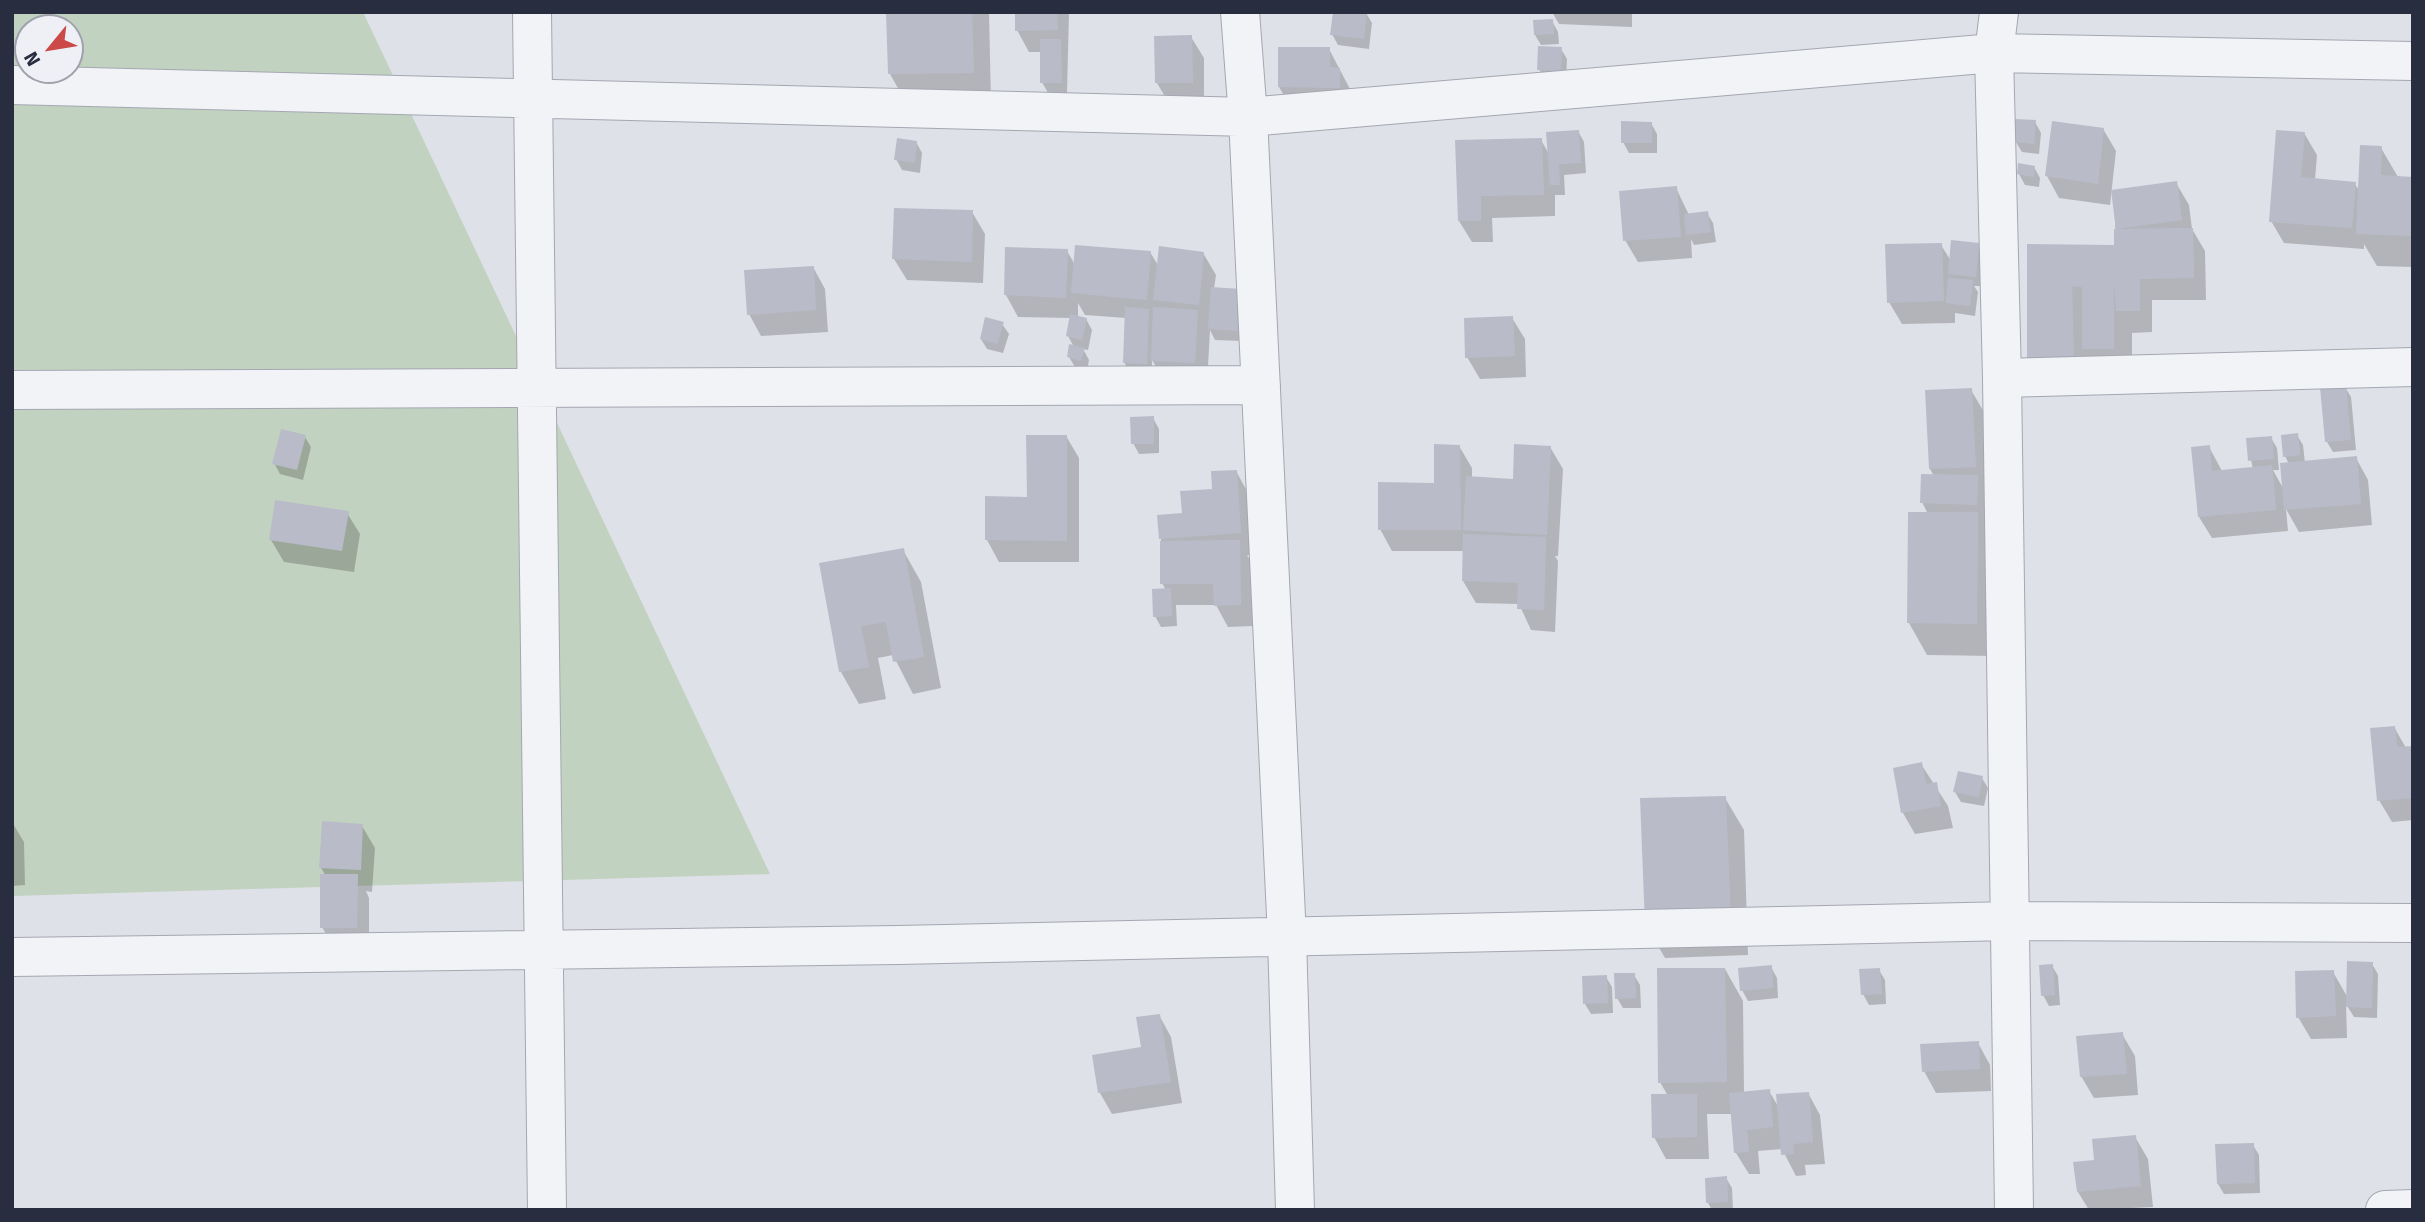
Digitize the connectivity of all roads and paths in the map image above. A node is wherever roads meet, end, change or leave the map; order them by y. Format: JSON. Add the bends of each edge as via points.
{"nodes":[{"id":1,"x":532,"y":12,"type":"edge"},
{"id":2,"x":1240,"y":12,"type":"edge"},
{"id":3,"x":1999,"y":12,"type":"edge"},
{"id":4,"x":1994,"y":53,"type":"junction"},
{"id":5,"x":2413,"y":61,"type":"edge"},
{"id":6,"x":12,"y":85,"type":"edge"},
{"id":7,"x":533,"y":99,"type":"junction"},
{"id":8,"x":1248,"y":117,"type":"junction"},
{"id":9,"x":2413,"y":367,"type":"edge"},
{"id":10,"x":2002,"y":378,"type":"junction"},
{"id":11,"x":1261,"y":385,"type":"junction"},
{"id":12,"x":536,"y":388,"type":"junction"},
{"id":13,"x":12,"y":390,"type":"edge"},
{"id":14,"x":2012,"y":921,"type":"junction"},
{"id":15,"x":2413,"y":923,"type":"edge"},
{"id":16,"x":1287,"y":937,"type":"junction"},
{"id":17,"x":541,"y":950,"type":"junction"},
{"id":18,"x":12,"y":957,"type":"edge"},
{"id":19,"x":2413,"y":1209,"type":"edge"},
{"id":20,"x":547,"y":1210,"type":"edge"},
{"id":21,"x":1296,"y":1210,"type":"edge"},
{"id":22,"x":2014,"y":1210,"type":"edge"},
{"id":23,"x":2385,"y":1210,"type":"edge"}],
"edges":[{"from":1,"to":7,"type":"street"},
{"from":2,"to":8,"type":"street"},
{"from":3,"to":4,"type":"street"},
{"from":4,"to":5,"type":"street"},
{"from":4,"to":8,"type":"street"},
{"from":4,"to":10,"type":"street"},
{"from":6,"to":7,"type":"street"},
{"from":7,"to":8,"type":"street"},
{"from":7,"to":12,"type":"street"},
{"from":8,"to":11,"type":"street"},
{"from":9,"to":10,"type":"street"},
{"from":10,"to":14,"type":"street"},
{"from":11,"to":12,"type":"street"},
{"from":11,"to":16,"type":"street"},
{"from":12,"to":13,"type":"street"},
{"from":12,"to":17,"type":"street"},
{"from":14,"to":15,"type":"street"},
{"from":14,"to":16,"type":"street"},
{"from":14,"to":22,"type":"street"},
{"from":16,"to":17,"type":"street"},
{"from":16,"to":21,"type":"street"},
{"from":17,"to":18,"type":"street"},
{"from":17,"to":20,"type":"street"},
{"from":19,"to":23,"type":"street"}]}
